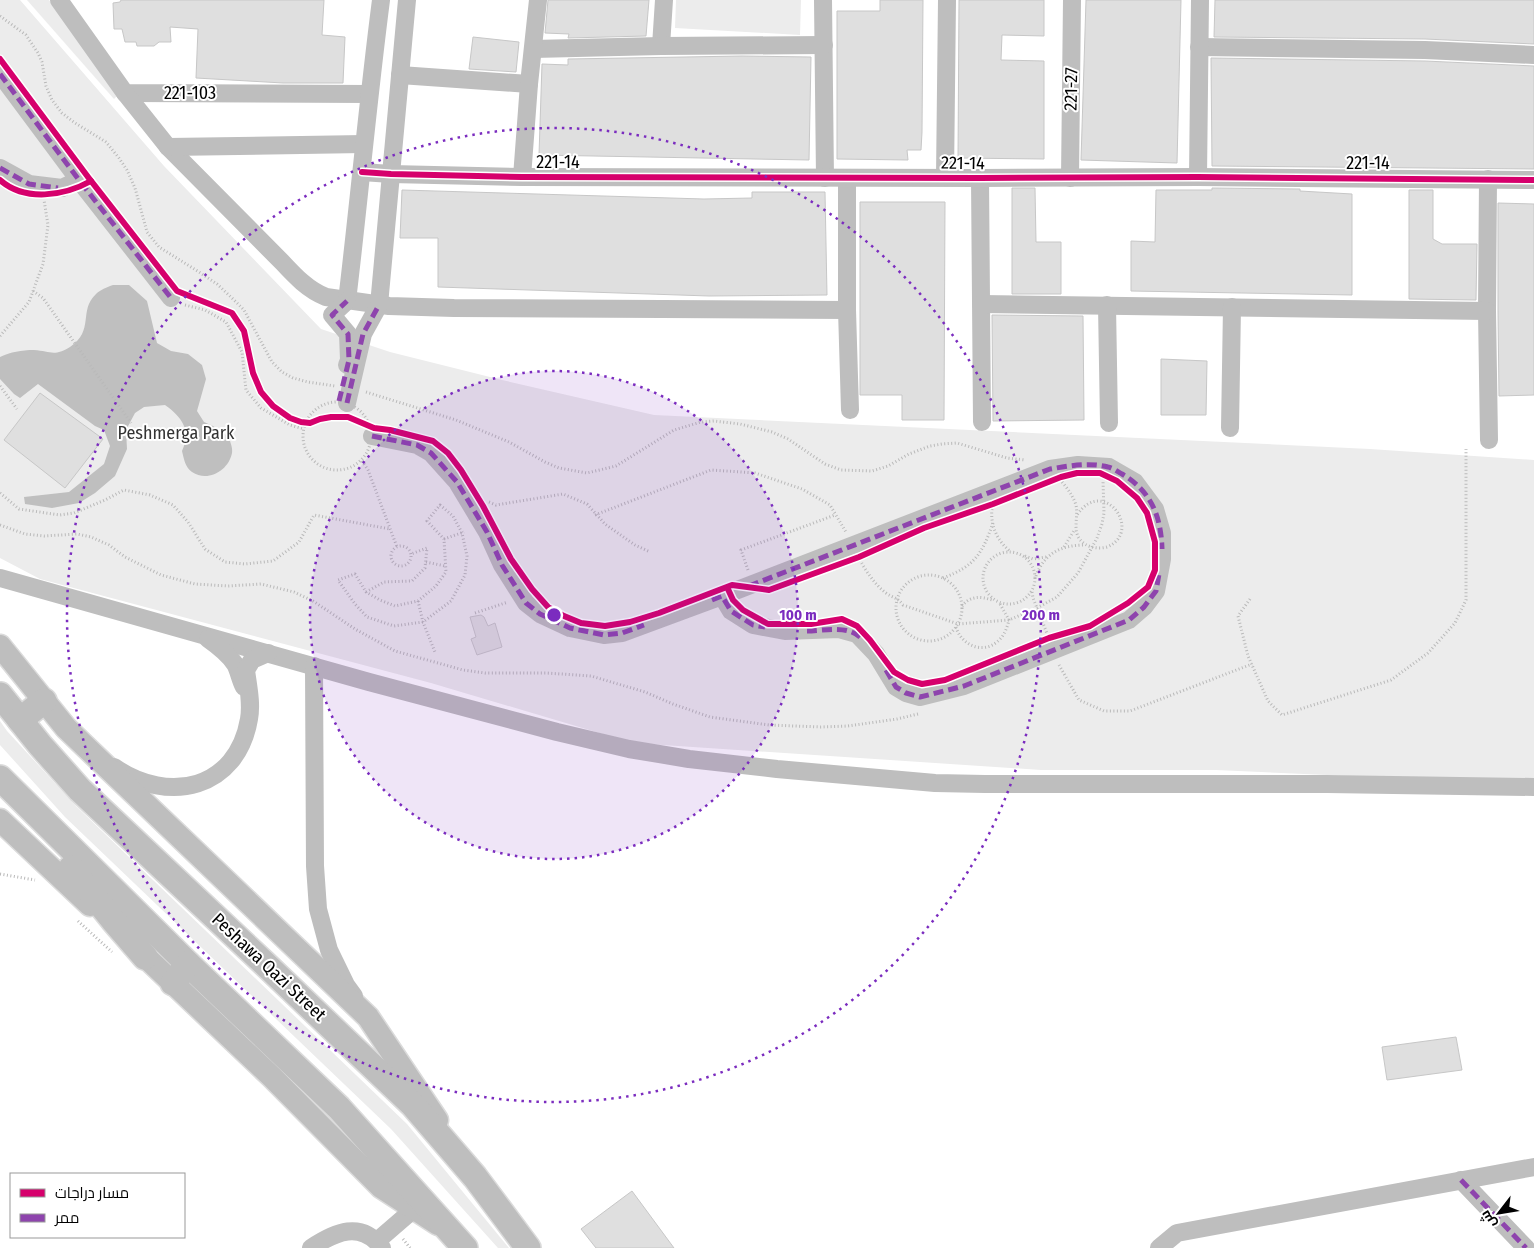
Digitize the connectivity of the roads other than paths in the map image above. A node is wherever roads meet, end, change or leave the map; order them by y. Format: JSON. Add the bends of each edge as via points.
{"nodes":[{"id":1,"x":59,"y":0,"type":"edge"},
{"id":2,"x":381,"y":0,"type":"edge"},
{"id":3,"x":407,"y":0,"type":"edge"},
{"id":4,"x":538,"y":0,"type":"edge"},
{"id":5,"x":664,"y":0,"type":"edge"},
{"id":6,"x":823,"y":0,"type":"edge"},
{"id":7,"x":947,"y":0,"type":"edge"},
{"id":8,"x":1072,"y":0,"type":"edge"},
{"id":9,"x":1200,"y":0,"type":"edge"},
{"id":10,"x":660,"y":46,"type":"junction"},
{"id":11,"x":824,"y":46,"type":"junction"},
{"id":12,"x":1199,"y":47,"type":"junction"},
{"id":13,"x":533,"y":49,"type":"junction"},
{"id":14,"x":1534,"y":55,"type":"edge"},
{"id":15,"x":0,"y":74,"type":"edge"},
{"id":16,"x":400,"y":75,"type":"junction"},
{"id":17,"x":529,"y":84,"type":"junction"},
{"id":18,"x":125,"y":93,"type":"junction"},
{"id":19,"x":369,"y":94,"type":"junction"},
{"id":20,"x":364,"y":144,"type":"junction"},
{"id":21,"x":168,"y":146,"type":"junction"},
{"id":22,"x":0,"y":168,"type":"edge"},
{"id":23,"x":362,"y":172,"type":"junction"},
{"id":24,"x":391,"y":174,"type":"junction"},
{"id":25,"x":522,"y":177,"type":"junction"},
{"id":26,"x":945,"y":177,"type":"junction"},
{"id":27,"x":1198,"y":177,"type":"junction"},
{"id":28,"x":825,"y":178,"type":"junction"},
{"id":29,"x":980,"y":178,"type":"junction"},
{"id":30,"x":1070,"y":178,"type":"junction"},
{"id":31,"x":847,"y":179,"type":"junction"},
{"id":32,"x":1488,"y":179,"type":"junction"},
{"id":33,"x":79,"y":180,"type":"junction"},
{"id":34,"x":1534,"y":180,"type":"edge"},
{"id":35,"x":171,"y":298,"type":"road end"},
{"id":36,"x":346,"y":301,"type":"junction"},
{"id":37,"x":981,"y":304,"type":"junction"},
{"id":38,"x":379,"y":305,"type":"junction"},
{"id":39,"x":1107,"y":305,"type":"junction"},
{"id":40,"x":1232,"y":307,"type":"junction"},
{"id":41,"x":847,"y":310,"type":"junction"},
{"id":42,"x":1487,"y":311,"type":"junction"},
{"id":43,"x":850,"y":410,"type":"dead end"},
{"id":44,"x":982,"y":422,"type":"dead end"},
{"id":45,"x":1109,"y":423,"type":"dead end"},
{"id":46,"x":371,"y":428,"type":"road end"},
{"id":47,"x":1230,"y":428,"type":"dead end"},
{"id":48,"x":1489,"y":440,"type":"dead end"},
{"id":49,"x":0,"y":578,"type":"edge"},
{"id":50,"x":722,"y":596,"type":"junction"},
{"id":51,"x":201,"y":634,"type":"junction"},
{"id":52,"x":0,"y":646,"type":"edge"},
{"id":53,"x":268,"y":653,"type":"junction"},
{"id":54,"x":314,"y":666,"type":"junction"},
{"id":55,"x":0,"y":696,"type":"edge"},
{"id":56,"x":249,"y":696,"type":"junction"},
{"id":57,"x":44,"y":700,"type":"junction"},
{"id":58,"x":20,"y":720,"type":"junction"},
{"id":59,"x":86,"y":747,"type":"junction"},
{"id":60,"x":3,"y":782,"type":"edge"},
{"id":61,"x":1534,"y":787,"type":"edge"},
{"id":62,"x":0,"y":820,"type":"edge"},
{"id":63,"x":145,"y":957,"type":"junction"},
{"id":64,"x":181,"y":974,"type":"junction"},
{"id":65,"x":368,"y":1017,"type":"junction"},
{"id":66,"x":1534,"y":1167,"type":"edge"},
{"id":67,"x":475,"y":1177,"type":"junction"},
{"id":68,"x":1462,"y":1180,"type":"junction"},
{"id":69,"x":414,"y":1209,"type":"junction"},
{"id":70,"x":380,"y":1245,"type":"edge"},
{"id":71,"x":464,"y":1247,"type":"edge"},
{"id":72,"x":311,"y":1248,"type":"edge"},
{"id":73,"x":528,"y":1248,"type":"edge"},
{"id":74,"x":1159,"y":1248,"type":"edge"},
{"id":75,"x":1526,"y":1248,"type":"edge"}],
"edges":[{"from":1,"to":18,"type":"street"},
{"from":2,"to":19,"type":"street"},
{"from":3,"to":16,"type":"street"},
{"from":4,"to":13,"type":"street"},
{"from":5,"to":10,"type":"street"},
{"from":6,"to":11,"type":"street"},
{"from":7,"to":26,"type":"street"},
{"from":8,"to":30,"type":"street","name":"221-27"},
{"from":9,"to":12,"type":"street"},
{"from":10,"to":11,"type":"street"},
{"from":10,"to":13,"type":"street"},
{"from":11,"to":28,"type":"street"},
{"from":12,"to":14,"type":"street"},
{"from":12,"to":27,"type":"street"},
{"from":13,"to":17,"type":"street"},
{"from":15,"to":33,"type":"street"},
{"from":16,"to":17,"type":"street"},
{"from":16,"to":24,"type":"street"},
{"from":17,"to":25,"type":"street"},
{"from":18,"to":19,"type":"street","name":"221-103"},
{"from":18,"to":21,"type":"street"},
{"from":19,"to":20,"type":"street"},
{"from":20,"to":21,"type":"street"},
{"from":20,"to":23,"type":"street"},
{"from":21,"to":36,"type":"street","via":[[301,281],[321,295]]},
{"from":22,"to":33,"type":"street","via":[[29,184],[62,188]]},
{"from":23,"to":24,"type":"street","name":"221-14"},
{"from":23,"to":36,"type":"street"},
{"from":24,"to":25,"type":"street","name":"221-14"},
{"from":24,"to":38,"type":"street"},
{"from":25,"to":28,"type":"street","name":"221-14"},
{"from":26,"to":29,"type":"street","name":"221-14"},
{"from":26,"to":31,"type":"street","name":"221-14"},
{"from":27,"to":30,"type":"street","name":"221-14"},
{"from":27,"to":32,"type":"street","name":"221-14"},
{"from":28,"to":31,"type":"street","name":"221-14"},
{"from":29,"to":30,"type":"street","name":"221-14"},
{"from":29,"to":37,"type":"street"},
{"from":31,"to":41,"type":"street"},
{"from":32,"to":34,"type":"street","name":"221-14"},
{"from":32,"to":42,"type":"street"},
{"from":33,"to":35,"type":"street"},
{"from":36,"to":38,"type":"street"},
{"from":36,"to":38,"type":"street","via":[[332,315],[348,334],[345,395],[363,334]]},
{"from":37,"to":39,"type":"street"},
{"from":37,"to":44,"type":"street"},
{"from":38,"to":41,"type":"street"},
{"from":39,"to":40,"type":"street"},
{"from":39,"to":45,"type":"street"},
{"from":40,"to":42,"type":"street"},
{"from":40,"to":47,"type":"street"},
{"from":41,"to":43,"type":"street"},
{"from":42,"to":48,"type":"street"},
{"from":46,"to":50,"type":"street","via":[[431,453],[457,482],[526,603],[556,622],[604,635],[622,633]]},
{"from":49,"to":51,"type":"street"},
{"from":50,"to":50,"type":"street","via":[[731,611],[753,624],[785,632],[839,629],[857,634],[876,654],[896,686],[920,697],[964,686],[1129,620],[1156,591],[1162,560],[1162,533],[1155,509],[1135,482],[1109,467],[1078,464],[1050,469]]},
{"from":51,"to":53,"type":"street"},
{"from":51,"to":56,"type":"street","via":[[231,659]]},
{"from":52,"to":57,"type":"main road"},
{"from":53,"to":54,"type":"street"},
{"from":53,"to":56,"type":"street","via":[[248,665]]},
{"from":54,"to":61,"type":"street","via":[[629,749],[777,770],[960,784]]},
{"from":54,"to":65,"type":"street","via":[[318,909],[329,950]]},
{"from":55,"to":58,"type":"highway","name":"Peshawa Qazi Street"},
{"from":56,"to":59,"type":"street","via":[[250,717],[242,744],[229,765],[201,783],[169,787],[137,780]]},
{"from":57,"to":58,"type":"highway"},
{"from":57,"to":59,"type":"main road"},
{"from":58,"to":67,"type":"highway","name":"Peshawa Qazi Street","via":[[80,790],[406,1099]]},
{"from":59,"to":65,"type":"main road"},
{"from":60,"to":63,"type":"highway"},
{"from":60,"to":64,"type":"highway"},
{"from":62,"to":63,"type":"main road"},
{"from":63,"to":64,"type":"main road"},
{"from":64,"to":69,"type":"main road","via":[[272,1077],[381,1187]]},
{"from":64,"to":71,"type":"highway","via":[[339,1108]]},
{"from":65,"to":67,"type":"main road"},
{"from":66,"to":68,"type":"street"},
{"from":67,"to":73,"type":"highway","name":"Peshawa Qazi Street"},
{"from":68,"to":74,"type":"street","via":[[1177,1233]]},
{"from":68,"to":75,"type":"street"},
{"from":69,"to":70,"type":"street"},
{"from":69,"to":71,"type":"main road","via":[[445,1229]]},
{"from":70,"to":72,"type":"street","via":[[363,1232],[346,1230]]}]}
